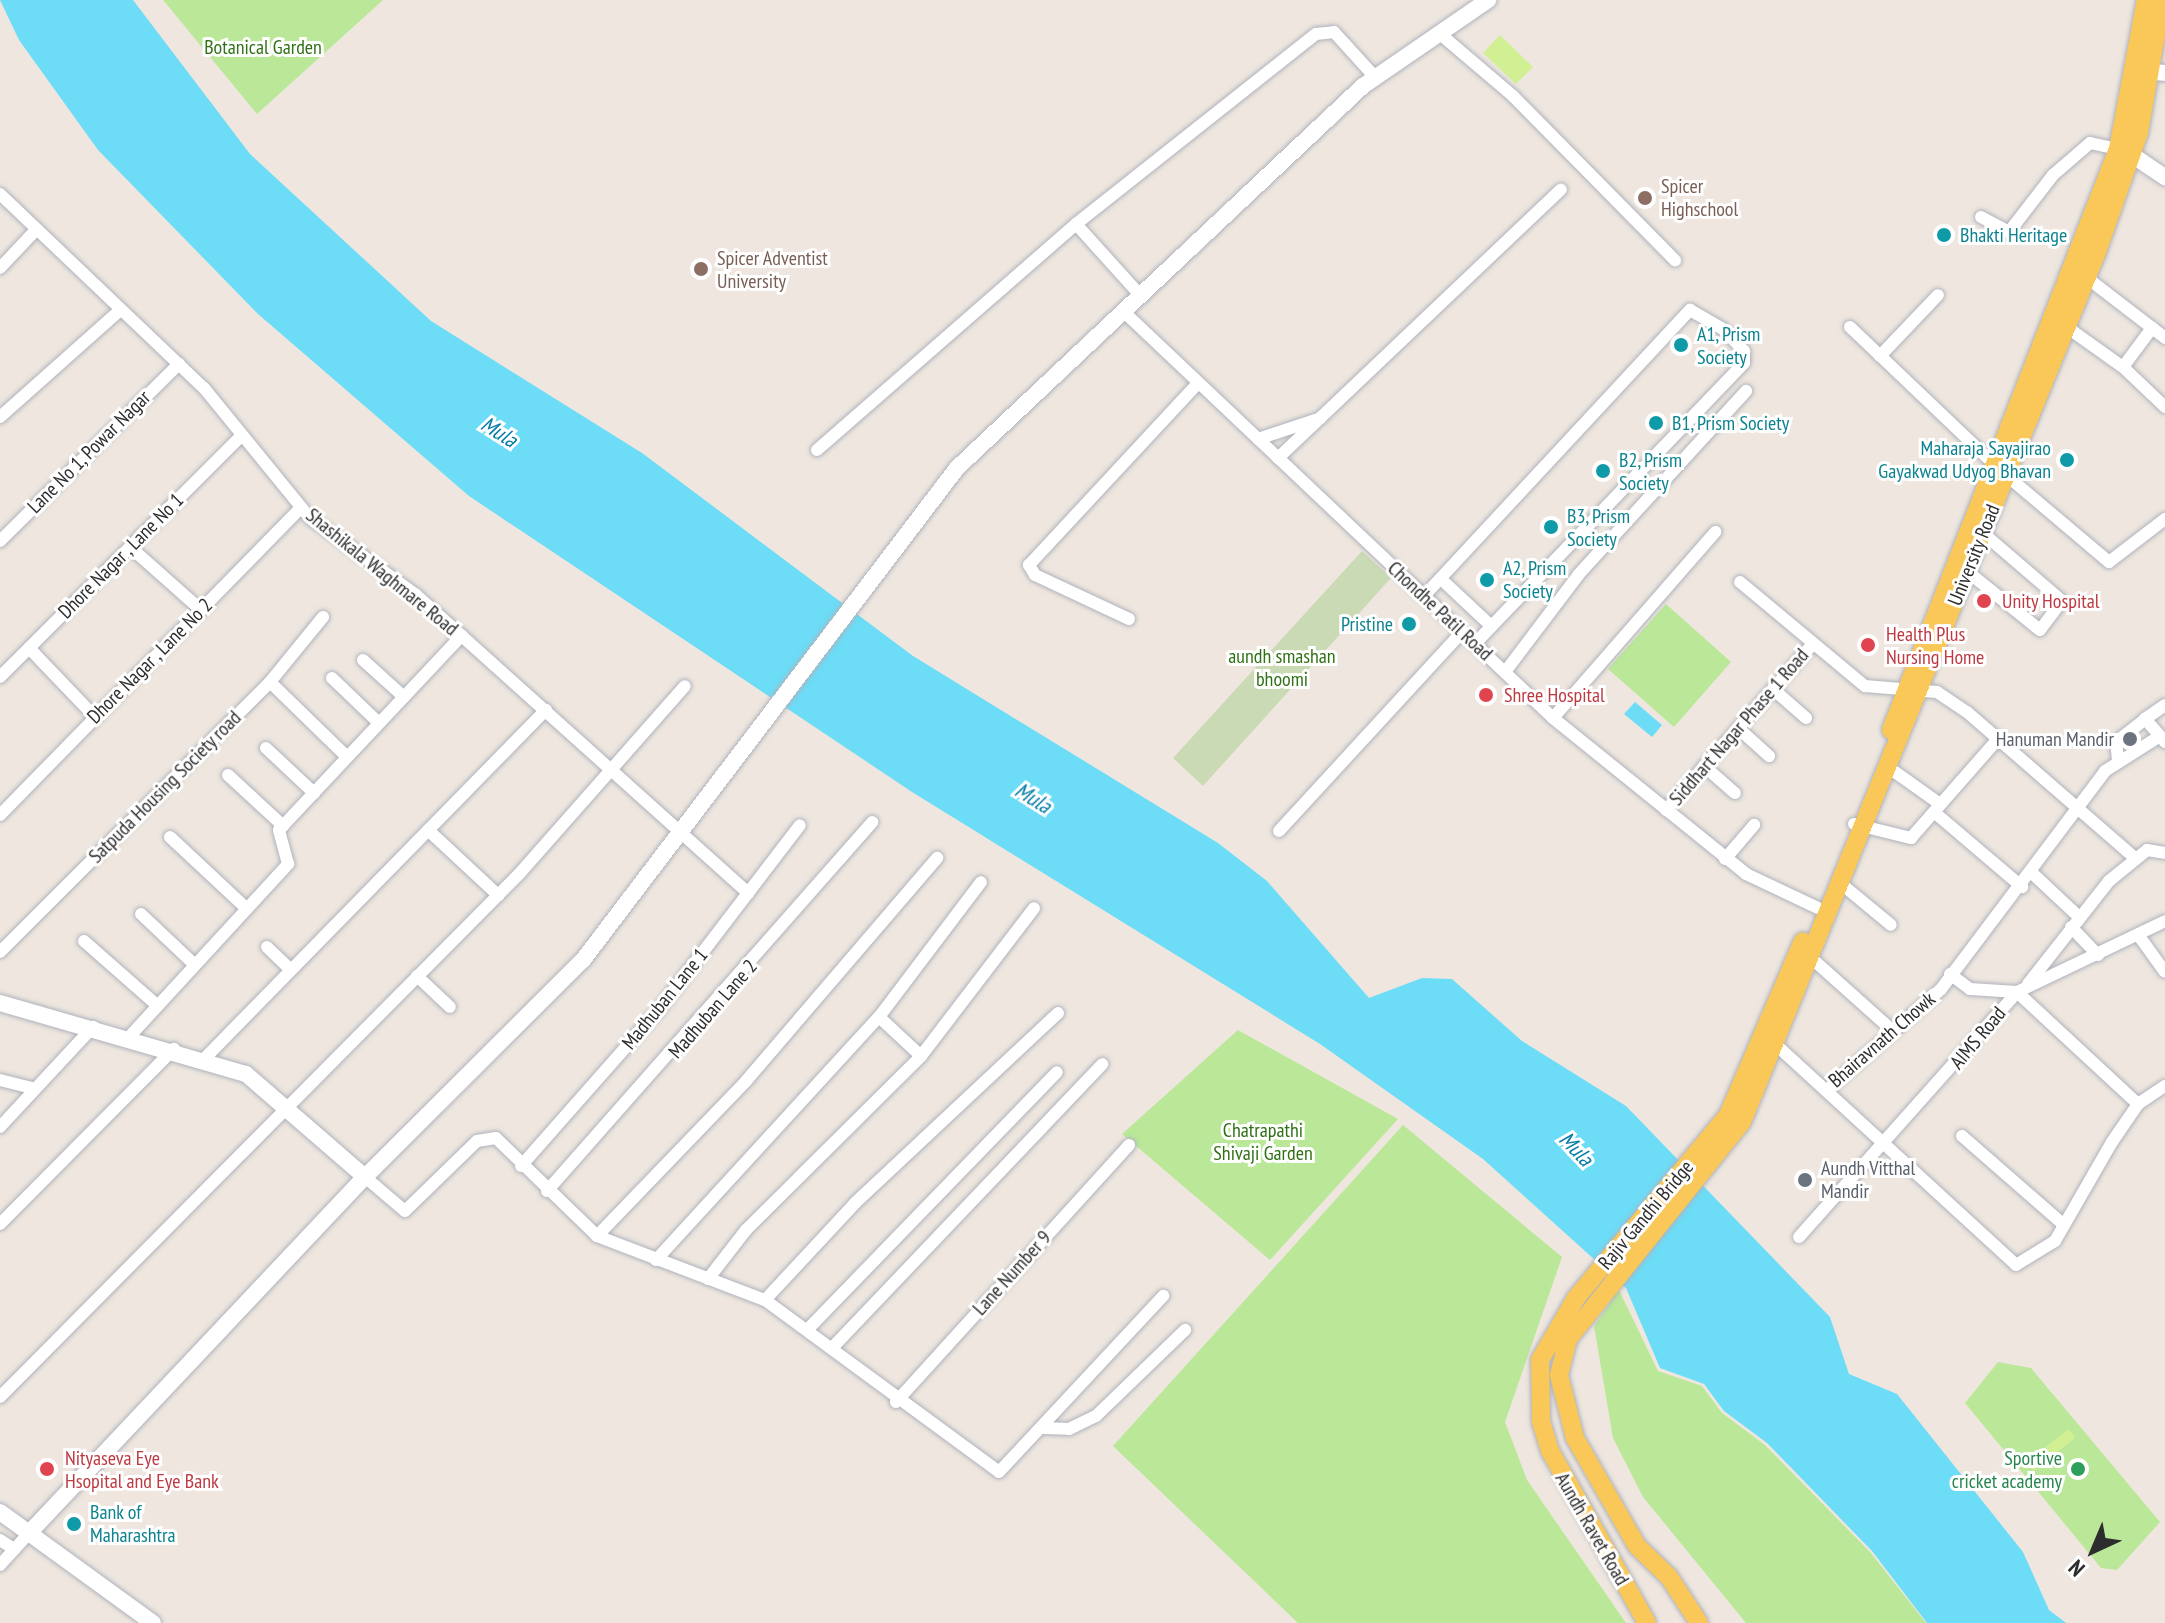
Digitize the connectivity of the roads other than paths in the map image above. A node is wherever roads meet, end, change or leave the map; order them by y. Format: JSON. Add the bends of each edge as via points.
{"nodes":[{"id":1,"x":1488,"y":0,"type":"edge"},
{"id":2,"x":2146,"y":0,"type":"edge"},
{"id":3,"x":2162,"y":0,"type":"edge"},
{"id":4,"x":1439,"y":33,"type":"junction"},
{"id":5,"x":2152,"y":67,"type":"edge"},
{"id":6,"x":1374,"y":76,"type":"junction"},
{"id":7,"x":2125,"y":152,"type":"junction"},
{"id":8,"x":2165,"y":177,"type":"edge"},
{"id":9,"x":1561,"y":189,"type":"dead end"},
{"id":10,"x":0,"y":195,"type":"edge"},
{"id":11,"x":1981,"y":217,"type":"dead end"},
{"id":12,"x":1076,"y":224,"type":"junction"},
{"id":13,"x":35,"y":231,"type":"junction"},
{"id":14,"x":1675,"y":260,"type":"dead end"},
{"id":15,"x":0,"y":268,"type":"edge"},
{"id":16,"x":2080,"y":273,"type":"junction"},
{"id":17,"x":1140,"y":295,"type":"junction"},
{"id":18,"x":1938,"y":295,"type":"dead end"},
{"id":19,"x":120,"y":310,"type":"junction"},
{"id":20,"x":1123,"y":311,"type":"junction"},
{"id":21,"x":2060,"y":322,"type":"junction"},
{"id":22,"x":1850,"y":327,"type":"dead end"},
{"id":23,"x":2152,"y":328,"type":"junction"},
{"id":24,"x":2165,"y":338,"type":"edge"},
{"id":25,"x":1880,"y":356,"type":"junction"},
{"id":26,"x":179,"y":364,"type":"junction"},
{"id":27,"x":2123,"y":367,"type":"junction"},
{"id":28,"x":1198,"y":383,"type":"junction"},
{"id":29,"x":1746,"y":391,"type":"dead end"},
{"id":30,"x":2165,"y":407,"type":"edge"},
{"id":31,"x":0,"y":417,"type":"edge"},
{"id":32,"x":1321,"y":418,"type":"junction"},
{"id":33,"x":242,"y":435,"type":"junction"},
{"id":34,"x":1258,"y":439,"type":"junction"},
{"id":35,"x":817,"y":450,"type":"dead end"},
{"id":36,"x":1278,"y":458,"type":"junction"},
{"id":37,"x":2000,"y":469,"type":"junction"},
{"id":38,"x":301,"y":508,"type":"junction"},
{"id":39,"x":2165,"y":519,"type":"edge"},
{"id":40,"x":1715,"y":532,"type":"dead end"},
{"id":41,"x":1983,"y":533,"type":"junction"},
{"id":42,"x":0,"y":541,"type":"edge"},
{"id":43,"x":130,"y":547,"type":"junction"},
{"id":44,"x":1968,"y":572,"type":"junction"},
{"id":45,"x":1441,"y":579,"type":"junction"},
{"id":46,"x":1740,"y":582,"type":"dead end"},
{"id":47,"x":1424,"y":596,"type":"junction"},
{"id":48,"x":201,"y":610,"type":"junction"},
{"id":49,"x":323,"y":617,"type":"dead end"},
{"id":50,"x":1129,"y":619,"type":"dead end"},
{"id":51,"x":1491,"y":626,"type":"junction"},
{"id":52,"x":1463,"y":631,"type":"junction"},
{"id":53,"x":462,"y":635,"type":"junction"},
{"id":54,"x":1475,"y":644,"type":"junction"},
{"id":55,"x":1813,"y":644,"type":"junction"},
{"id":56,"x":29,"y":648,"type":"junction"},
{"id":57,"x":363,"y":660,"type":"dead end"},
{"id":58,"x":1505,"y":672,"type":"junction"},
{"id":59,"x":0,"y":677,"type":"edge"},
{"id":60,"x":332,"y":678,"type":"dead end"},
{"id":61,"x":270,"y":682,"type":"junction"},
{"id":62,"x":685,"y":686,"type":"dead end"},
{"id":63,"x":1773,"y":689,"type":"junction"},
{"id":64,"x":1912,"y":690,"type":"junction"},
{"id":65,"x":404,"y":697,"type":"junction"},
{"id":66,"x":2165,"y":705,"type":"edge"},
{"id":67,"x":546,"y":710,"type":"junction"},
{"id":68,"x":95,"y":717,"type":"junction"},
{"id":69,"x":1553,"y":718,"type":"junction"},
{"id":70,"x":1806,"y":718,"type":"dead end"},
{"id":71,"x":2145,"y":719,"type":"junction"},
{"id":72,"x":379,"y":723,"type":"junction"},
{"id":73,"x":1738,"y":728,"type":"junction"},
{"id":74,"x":1999,"y":738,"type":"junction"},
{"id":75,"x":2162,"y":739,"type":"edge"},
{"id":76,"x":266,"y":748,"type":"dead end"},
{"id":77,"x":1769,"y":756,"type":"dead end"},
{"id":78,"x":347,"y":757,"type":"junction"},
{"id":79,"x":2118,"y":760,"type":"junction"},
{"id":80,"x":1704,"y":766,"type":"junction"},
{"id":81,"x":1888,"y":767,"type":"junction"},
{"id":82,"x":612,"y":768,"type":"junction"},
{"id":83,"x":228,"y":775,"type":"dead end"},
{"id":84,"x":314,"y":793,"type":"junction"},
{"id":85,"x":1735,"y":793,"type":"dead end"},
{"id":86,"x":2074,"y":803,"type":"junction"},
{"id":87,"x":1937,"y":808,"type":"junction"},
{"id":88,"x":1666,"y":810,"type":"junction"},
{"id":89,"x":0,"y":815,"type":"edge"},
{"id":90,"x":872,"y":822,"type":"dead end"},
{"id":91,"x":800,"y":825,"type":"dead end"},
{"id":92,"x":1754,"y":825,"type":"dead end"},
{"id":93,"x":1858,"y":825,"type":"junction"},
{"id":94,"x":283,"y":826,"type":"junction"},
{"id":95,"x":428,"y":830,"type":"junction"},
{"id":96,"x":1279,"y":831,"type":"dead end"},
{"id":97,"x":680,"y":833,"type":"junction"},
{"id":98,"x":170,"y":837,"type":"dead end"},
{"id":99,"x":2165,"y":853,"type":"edge"},
{"id":100,"x":2134,"y":857,"type":"junction"},
{"id":101,"x":937,"y":858,"type":"dead end"},
{"id":102,"x":1725,"y":859,"type":"junction"},
{"id":103,"x":2032,"y":873,"type":"junction"},
{"id":104,"x":981,"y":882,"type":"dead end"},
{"id":105,"x":1839,"y":882,"type":"junction"},
{"id":106,"x":2022,"y":887,"type":"junction"},
{"id":107,"x":748,"y":893,"type":"junction"},
{"id":108,"x":498,"y":895,"type":"junction"},
{"id":109,"x":1034,"y":908,"type":"dead end"},
{"id":110,"x":1818,"y":908,"type":"junction"},
{"id":111,"x":247,"y":909,"type":"junction"},
{"id":112,"x":141,"y":914,"type":"dead end"},
{"id":113,"x":2077,"y":915,"type":"junction"},
{"id":114,"x":2165,"y":921,"type":"edge"},
{"id":115,"x":1891,"y":925,"type":"dead end"},
{"id":116,"x":2071,"y":927,"type":"junction"},
{"id":117,"x":2139,"y":936,"type":"junction"},
{"id":118,"x":84,"y":941,"type":"dead end"},
{"id":119,"x":267,"y":947,"type":"dead end"},
{"id":120,"x":0,"y":952,"type":"edge"},
{"id":121,"x":2098,"y":955,"type":"junction"},
{"id":122,"x":1809,"y":956,"type":"junction"},
{"id":123,"x":195,"y":965,"type":"junction"},
{"id":124,"x":291,"y":970,"type":"junction"},
{"id":125,"x":2165,"y":972,"type":"edge"},
{"id":126,"x":1950,"y":974,"type":"junction"},
{"id":127,"x":417,"y":976,"type":"junction"},
{"id":128,"x":2021,"y":990,"type":"junction"},
{"id":129,"x":2,"y":1006,"type":"edge"},
{"id":130,"x":158,"y":1006,"type":"junction"},
{"id":131,"x":450,"y":1007,"type":"dead end"},
{"id":132,"x":1058,"y":1013,"type":"dead end"},
{"id":133,"x":879,"y":1017,"type":"junction"},
{"id":134,"x":93,"y":1027,"type":"junction"},
{"id":135,"x":1893,"y":1031,"type":"junction"},
{"id":136,"x":130,"y":1036,"type":"junction"},
{"id":137,"x":1768,"y":1038,"type":"junction"},
{"id":138,"x":174,"y":1049,"type":"junction"},
{"id":139,"x":921,"y":1056,"type":"junction"},
{"id":140,"x":206,"y":1057,"type":"junction"},
{"id":141,"x":1102,"y":1064,"type":"dead end"},
{"id":142,"x":1057,"y":1072,"type":"dead end"},
{"id":143,"x":0,"y":1080,"type":"edge"},
{"id":144,"x":2165,"y":1086,"type":"edge"},
{"id":145,"x":35,"y":1089,"type":"junction"},
{"id":146,"x":1827,"y":1090,"type":"junction"},
{"id":147,"x":2138,"y":1104,"type":"junction"},
{"id":148,"x":288,"y":1106,"type":"junction"},
{"id":149,"x":0,"y":1127,"type":"edge"},
{"id":150,"x":1962,"y":1136,"type":"dead end"},
{"id":151,"x":1722,"y":1137,"type":"joint"},
{"id":152,"x":1129,"y":1145,"type":"dead end"},
{"id":153,"x":1887,"y":1146,"type":"junction"},
{"id":154,"x":521,"y":1166,"type":"junction"},
{"id":155,"x":365,"y":1177,"type":"junction"},
{"id":156,"x":547,"y":1191,"type":"junction"},
{"id":157,"x":0,"y":1224,"type":"edge"},
{"id":158,"x":2064,"y":1225,"type":"junction"},
{"id":159,"x":597,"y":1236,"type":"junction"},
{"id":160,"x":1799,"y":1237,"type":"dead end"},
{"id":161,"x":656,"y":1260,"type":"junction"},
{"id":162,"x":708,"y":1279,"type":"junction"},
{"id":163,"x":1163,"y":1296,"type":"dead end"},
{"id":164,"x":765,"y":1300,"type":"junction"},
{"id":165,"x":1582,"y":1303,"type":"junction"},
{"id":166,"x":809,"y":1328,"type":"junction"},
{"id":167,"x":1185,"y":1330,"type":"dead end"},
{"id":168,"x":832,"y":1348,"type":"junction"},
{"id":169,"x":0,"y":1397,"type":"edge"},
{"id":170,"x":896,"y":1402,"type":"junction"},
{"id":171,"x":1044,"y":1428,"type":"junction"},
{"id":172,"x":0,"y":1512,"type":"edge"},
{"id":173,"x":32,"y":1530,"type":"junction"},
{"id":174,"x":0,"y":1540,"type":"edge"},
{"id":175,"x":1637,"y":1546,"type":"junction"},
{"id":176,"x":14,"y":1549,"type":"junction"},
{"id":177,"x":0,"y":1565,"type":"edge"},
{"id":178,"x":153,"y":1623,"type":"edge"},
{"id":179,"x":1647,"y":1623,"type":"edge"},
{"id":180,"x":1685,"y":1623,"type":"edge"},
{"id":181,"x":1699,"y":1623,"type":"edge"}],
"edges":[{"from":1,"to":4,"type":"street"},
{"from":2,"to":5,"type":"main road","name":"University Road"},
{"from":3,"to":5,"type":"main road","name":"University Road"},
{"from":4,"to":6,"type":"street"},
{"from":4,"to":14,"type":"street","via":[[1513,96]]},
{"from":5,"to":7,"type":"main road","name":"University Road"},
{"from":6,"to":12,"type":"street","via":[[1334,32],[1316,34]]},
{"from":6,"to":17,"type":"street"},
{"from":7,"to":8,"type":"street"},
{"from":7,"to":11,"type":"street","via":[[2090,143],[2053,175],[2009,232]]},
{"from":7,"to":16,"type":"main road","name":"University Road"},
{"from":9,"to":32,"type":"street"},
{"from":10,"to":13,"type":"street","name":"Shashikala Waghmare Road"},
{"from":12,"to":17,"type":"street"},
{"from":12,"to":35,"type":"street"},
{"from":13,"to":15,"type":"street"},
{"from":13,"to":19,"type":"street","name":"Shashikala Waghmare Road"},
{"from":16,"to":21,"type":"main road","name":"University Road"},
{"from":16,"to":23,"type":"street"},
{"from":17,"to":20,"type":"street"},
{"from":18,"to":25,"type":"street"},
{"from":19,"to":26,"type":"street","name":"Shashikala Waghmare Road"},
{"from":19,"to":31,"type":"street"},
{"from":20,"to":28,"type":"street","name":"Chondhe Patil Road"},
{"from":20,"to":97,"type":"street","via":[[957,468]]},
{"from":21,"to":27,"type":"street"},
{"from":21,"to":37,"type":"main road","name":"University Road"},
{"from":22,"to":25,"type":"street"},
{"from":23,"to":24,"type":"street"},
{"from":23,"to":27,"type":"street"},
{"from":25,"to":37,"type":"street"},
{"from":26,"to":33,"type":"street","name":"Shashikala Waghmare Road"},
{"from":26,"to":42,"type":"street","name":"Lane No 1, Powar Nagar"},
{"from":27,"to":30,"type":"street"},
{"from":28,"to":34,"type":"street","name":"Chondhe Patil Road"},
{"from":28,"to":50,"type":"street","via":[[1029,565],[1035,575]]},
{"from":29,"to":58,"type":"street","via":[[1579,574]]},
{"from":32,"to":34,"type":"street"},
{"from":32,"to":36,"type":"street"},
{"from":33,"to":38,"type":"street","name":"Shashikala Waghmare Road"},
{"from":33,"to":43,"type":"street","name":"Dhore Nagar , Lane No 1"},
{"from":34,"to":36,"type":"street","name":"Chondhe Patil Road"},
{"from":36,"to":47,"type":"street","name":"Chondhe Patil Road"},
{"from":37,"to":39,"type":"street","via":[[2109,562]]},
{"from":37,"to":41,"type":"main road","name":"University Road"},
{"from":37,"to":64,"type":"main road","name":"University Road"},
{"from":38,"to":48,"type":"street","name":"Dhore Nagar , Lane No 2"},
{"from":38,"to":53,"type":"street","name":"Shashikala Waghmare Road"},
{"from":40,"to":69,"type":"street"},
{"from":41,"to":44,"type":"main road","name":"University Road"},
{"from":41,"to":44,"type":"street","via":[[2062,601],[2040,630]]},
{"from":43,"to":48,"type":"street"},
{"from":43,"to":56,"type":"street","name":"Dhore Nagar , Lane No 1"},
{"from":44,"to":64,"type":"main road","name":"University Road"},
{"from":45,"to":47,"type":"street"},
{"from":45,"to":51,"type":"street"},
{"from":45,"to":51,"type":"street","via":[[1690,310],[1723,329],[1744,351],[1744,363]]},
{"from":46,"to":55,"type":"street"},
{"from":47,"to":52,"type":"street","name":"Chondhe Patil Road"},
{"from":48,"to":68,"type":"street","name":"Dhore Nagar , Lane No 2"},
{"from":49,"to":61,"type":"street","name":"Satpuda Housing Society road"},
{"from":51,"to":54,"type":"street"},
{"from":52,"to":54,"type":"street","name":"Chondhe Patil Road"},
{"from":52,"to":96,"type":"street"},
{"from":53,"to":65,"type":"street"},
{"from":53,"to":67,"type":"street","name":"Shashikala Waghmare Road"},
{"from":54,"to":58,"type":"street","name":"Chondhe Patil Road"},
{"from":55,"to":63,"type":"street","name":"Siddhart Nagar Phase 1 Road"},
{"from":55,"to":64,"type":"street","via":[[1865,686]]},
{"from":56,"to":59,"type":"street","name":"Dhore Nagar , Lane No 1"},
{"from":56,"to":68,"type":"street"},
{"from":57,"to":65,"type":"street"},
{"from":58,"to":69,"type":"street","name":"Chondhe Patil Road"},
{"from":60,"to":72,"type":"street"},
{"from":61,"to":78,"type":"street"},
{"from":61,"to":120,"type":"street","name":"Satpuda Housing Society road"},
{"from":62,"to":82,"type":"street"},
{"from":63,"to":70,"type":"street"},
{"from":63,"to":73,"type":"street","name":"Siddhart Nagar Phase 1 Road"},
{"from":64,"to":74,"type":"street","via":[[1944,696]]},
{"from":64,"to":81,"type":"main road","name":"University Road"},
{"from":64,"to":93,"type":"main road","name":"University Road"},
{"from":65,"to":72,"type":"street"},
{"from":66,"to":71,"type":"street"},
{"from":67,"to":82,"type":"street","name":"Shashikala Waghmare Road"},
{"from":67,"to":95,"type":"street"},
{"from":68,"to":89,"type":"street","name":"Dhore Nagar , Lane No 2"},
{"from":69,"to":88,"type":"street","name":"Chondhe Patil Road"},
{"from":71,"to":75,"type":"street"},
{"from":71,"to":79,"type":"street","via":[[2116,742]]},
{"from":72,"to":78,"type":"street"},
{"from":73,"to":77,"type":"street"},
{"from":73,"to":80,"type":"street","name":"Siddhart Nagar Phase 1 Road"},
{"from":74,"to":86,"type":"street"},
{"from":74,"to":87,"type":"street"},
{"from":75,"to":79,"type":"street"},
{"from":76,"to":84,"type":"street"},
{"from":78,"to":84,"type":"street"},
{"from":79,"to":86,"type":"street","name":"Bhairavnath Chowk"},
{"from":80,"to":85,"type":"street"},
{"from":80,"to":88,"type":"street","name":"Siddhart Nagar Phase 1 Road"},
{"from":81,"to":87,"type":"street"},
{"from":81,"to":93,"type":"main road","name":"University Road"},
{"from":82,"to":97,"type":"street","name":"Shashikala Waghmare Road"},
{"from":82,"to":108,"type":"street"},
{"from":83,"to":94,"type":"street"},
{"from":84,"to":94,"type":"street"},
{"from":86,"to":100,"type":"street"},
{"from":86,"to":103,"type":"street","name":"Bhairavnath Chowk"},
{"from":87,"to":93,"type":"street","via":[[1911,838]]},
{"from":87,"to":106,"type":"street"},
{"from":88,"to":102,"type":"street","name":"Chondhe Patil Road"},
{"from":90,"to":156,"type":"street","name":"Madhuban Lane 2"},
{"from":91,"to":107,"type":"street","name":"Madhuban Lane 1"},
{"from":92,"to":102,"type":"street"},
{"from":93,"to":105,"type":"main road","name":"University Road"},
{"from":93,"to":110,"type":"main road","name":"University Road"},
{"from":94,"to":111,"type":"street","via":[[278,834],[291,857]]},
{"from":95,"to":108,"type":"street"},
{"from":95,"to":124,"type":"street"},
{"from":97,"to":107,"type":"street","name":"Shashikala Waghmare Road"},
{"from":97,"to":155,"type":"street","via":[[583,960]]},
{"from":98,"to":111,"type":"street"},
{"from":99,"to":100,"type":"street"},
{"from":100,"to":113,"type":"street"},
{"from":101,"to":159,"type":"street","via":[[746,1081]]},
{"from":102,"to":110,"type":"street","name":"Chondhe Patil Road"},
{"from":103,"to":106,"type":"street","name":"Bhairavnath Chowk"},
{"from":103,"to":113,"type":"street"},
{"from":104,"to":133,"type":"street"},
{"from":105,"to":115,"type":"street"},
{"from":105,"to":122,"type":"main road","name":"University Road"},
{"from":106,"to":126,"type":"street","name":"Bhairavnath Chowk"},
{"from":107,"to":154,"type":"street","name":"Madhuban Lane 1","via":[[657,1012]]},
{"from":108,"to":127,"type":"street"},
{"from":109,"to":139,"type":"street"},
{"from":110,"to":137,"type":"main road","name":"University Road"},
{"from":111,"to":123,"type":"street"},
{"from":112,"to":123,"type":"street"},
{"from":113,"to":116,"type":"street"},
{"from":114,"to":117,"type":"street","name":"AIMS Road"},
{"from":116,"to":121,"type":"street"},
{"from":116,"to":128,"type":"street"},
{"from":117,"to":121,"type":"street","name":"AIMS Road"},
{"from":117,"to":125,"type":"street"},
{"from":118,"to":130,"type":"street"},
{"from":119,"to":124,"type":"street"},
{"from":121,"to":128,"type":"street","name":"AIMS Road"},
{"from":122,"to":135,"type":"street"},
{"from":122,"to":137,"type":"main road","name":"University Road"},
{"from":123,"to":130,"type":"street"},
{"from":124,"to":140,"type":"street"},
{"from":126,"to":128,"type":"street","via":[[1970,989]]},
{"from":126,"to":135,"type":"street","name":"Bhairavnath Chowk"},
{"from":127,"to":131,"type":"street"},
{"from":127,"to":148,"type":"street"},
{"from":128,"to":147,"type":"street"},
{"from":128,"to":153,"type":"street","name":"AIMS Road"},
{"from":129,"to":134,"type":"street"},
{"from":130,"to":136,"type":"street"},
{"from":132,"to":164,"type":"street","via":[[855,1203]]},
{"from":133,"to":139,"type":"street"},
{"from":133,"to":161,"type":"street"},
{"from":134,"to":136,"type":"street"},
{"from":134,"to":145,"type":"street"},
{"from":135,"to":146,"type":"street","name":"Bhairavnath Chowk"},
{"from":136,"to":138,"type":"street"},
{"from":137,"to":146,"type":"street","name":"Bhairavnath Chowk"},
{"from":137,"to":151,"type":"main road","name":"University Road"},
{"from":138,"to":140,"type":"street"},
{"from":138,"to":157,"type":"street"},
{"from":139,"to":162,"type":"street","via":[[746,1230]]},
{"from":140,"to":148,"type":"street","via":[[264,1084]]},
{"from":141,"to":168,"type":"street"},
{"from":142,"to":166,"type":"street"},
{"from":143,"to":145,"type":"street"},
{"from":144,"to":147,"type":"street"},
{"from":145,"to":149,"type":"street"},
{"from":146,"to":153,"type":"street"},
{"from":147,"to":158,"type":"street"},
{"from":148,"to":155,"type":"street"},
{"from":148,"to":169,"type":"street"},
{"from":150,"to":158,"type":"street"},
{"from":151,"to":165,"type":"main road","name":"Rajiv Gandhi Bridge"},
{"from":152,"to":170,"type":"street","name":"Lane Number 9"},
{"from":153,"to":158,"type":"street","via":[[2012,1264],[2026,1263]]},
{"from":153,"to":160,"type":"street","name":"AIMS Road"},
{"from":154,"to":155,"type":"street","via":[[496,1138],[484,1137],[405,1211]]},
{"from":154,"to":156,"type":"street"},
{"from":155,"to":173,"type":"street"},
{"from":156,"to":159,"type":"street"},
{"from":159,"to":161,"type":"street"},
{"from":161,"to":162,"type":"street"},
{"from":162,"to":164,"type":"street"},
{"from":163,"to":171,"type":"street"},
{"from":164,"to":166,"type":"street"},
{"from":165,"to":175,"type":"main road","name":"Aundh Ravet Road","via":[[1562,1363],[1563,1406],[1593,1476]]},
{"from":165,"to":179,"type":"main road","name":"Aundh Ravet Road","via":[[1540,1360],[1541,1421],[1566,1488]]},
{"from":166,"to":168,"type":"street"},
{"from":167,"to":171,"type":"street","via":[[1096,1416],[1069,1429]]},
{"from":168,"to":170,"type":"street"},
{"from":170,"to":171,"type":"street","via":[[999,1472]]},
{"from":172,"to":173,"type":"street"},
{"from":173,"to":176,"type":"street"},
{"from":173,"to":178,"type":"street"},
{"from":174,"to":176,"type":"street"},
{"from":175,"to":180,"type":"main road"},
{"from":175,"to":181,"type":"main road","name":"Aundh Ravet Road","via":[[1669,1577]]},
{"from":176,"to":177,"type":"street"}]}
